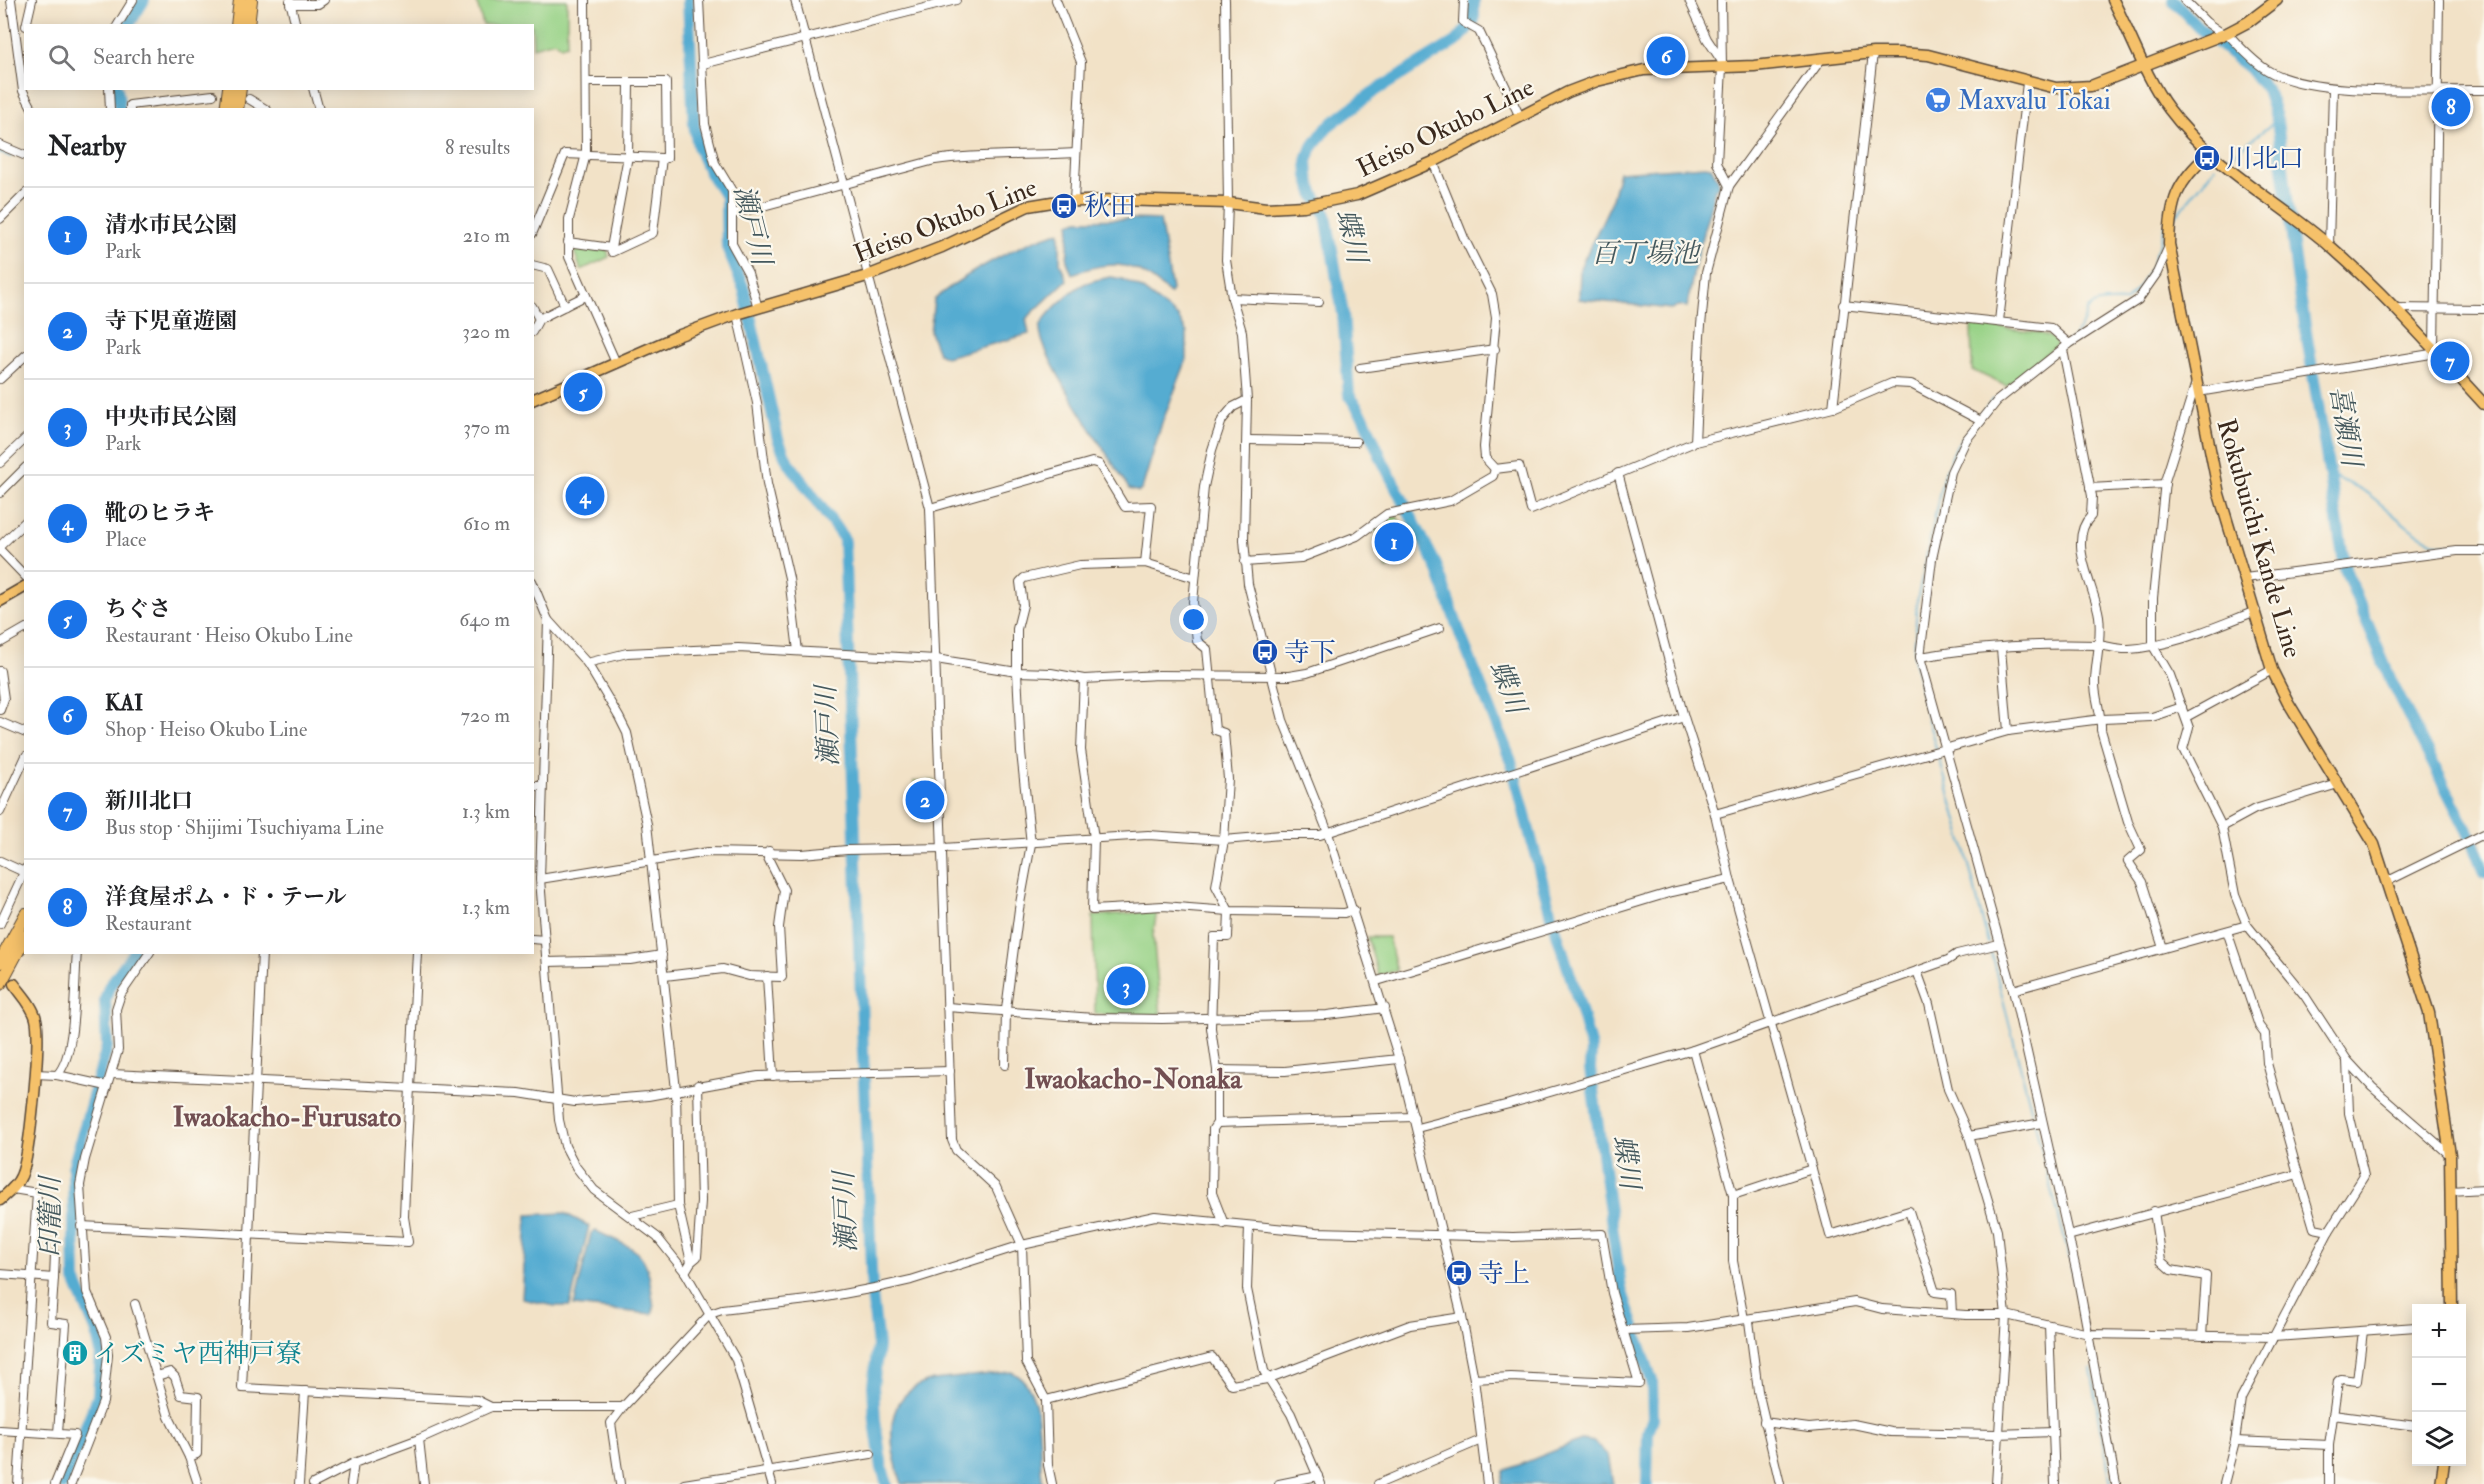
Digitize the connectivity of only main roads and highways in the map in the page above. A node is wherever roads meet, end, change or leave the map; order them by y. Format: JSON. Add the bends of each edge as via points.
{"nodes":[{"id":1,"x":240,"y":0,"type":"edge"},
{"id":2,"x":251,"y":0,"type":"edge"},
{"id":3,"x":2113,"y":0,"type":"edge"},
{"id":4,"x":2277,"y":0,"type":"edge"},
{"id":5,"x":237,"y":24,"type":"edge"},
{"id":6,"x":248,"y":24,"type":"edge"},
{"id":7,"x":2145,"y":64,"type":"junction"},
{"id":8,"x":229,"y":90,"type":"edge"},
{"id":9,"x":240,"y":90,"type":"edge"},
{"id":10,"x":226,"y":108,"type":"edge"},
{"id":11,"x":237,"y":108,"type":"edge"},
{"id":12,"x":2209,"y":154,"type":"junction"},
{"id":13,"x":534,"y":399,"type":"edge"},
{"id":14,"x":2484,"y":404,"type":"edge"},
{"id":15,"x":24,"y":587,"type":"edge"},
{"id":16,"x":0,"y":601,"type":"edge"},
{"id":17,"x":24,"y":918,"type":"edge"},
{"id":18,"x":24,"y":940,"type":"edge"},
{"id":19,"x":0,"y":962,"type":"edge"},
{"id":20,"x":0,"y":984,"type":"edge"},
{"id":21,"x":14,"y":984,"type":"dead end"},
{"id":22,"x":0,"y":1200,"type":"edge"},
{"id":23,"x":2452,"y":1304,"type":"edge"},
{"id":24,"x":2443,"y":1466,"type":"edge"},
{"id":25,"x":2440,"y":1484,"type":"edge"}],
"edges":[{"from":1,"to":5,"type":"highway"},
{"from":2,"to":6,"type":"highway"},
{"from":3,"to":7,"type":"main road"},
{"from":4,"to":7,"type":"main road","name":"Heiso Okubo Line","via":[[2224,34]]},
{"from":7,"to":12,"type":"main road","via":[[2168,108]]},
{"from":7,"to":13,"type":"main road","name":"Heiso Okubo Line","via":[[2091,86],[2072,89],[2026,83],[1928,55],[1873,53],[1644,70],[1597,81],[1357,195],[1309,205],[1266,208],[1228,203],[1074,201],[1028,206],[942,247],[867,276],[748,311]]},
{"from":8,"to":10,"type":"highway"},
{"from":9,"to":11,"type":"highway"},
{"from":12,"to":14,"type":"main road","via":[[2330,246]]},
{"from":12,"to":23,"type":"main road","name":"Rokubuichi Kande Line","via":[[2171,203],[2169,244],[2219,494],[2272,670],[2374,844],[2429,1013],[2450,1155]]},
{"from":15,"to":16,"type":"main road"},
{"from":17,"to":19,"type":"highway"},
{"from":18,"to":20,"type":"highway"},
{"from":21,"to":22,"type":"main road","via":[[31,1006],[36,1020],[35,1074],[26,1159],[21,1176]]},
{"from":24,"to":25,"type":"main road"}]}
